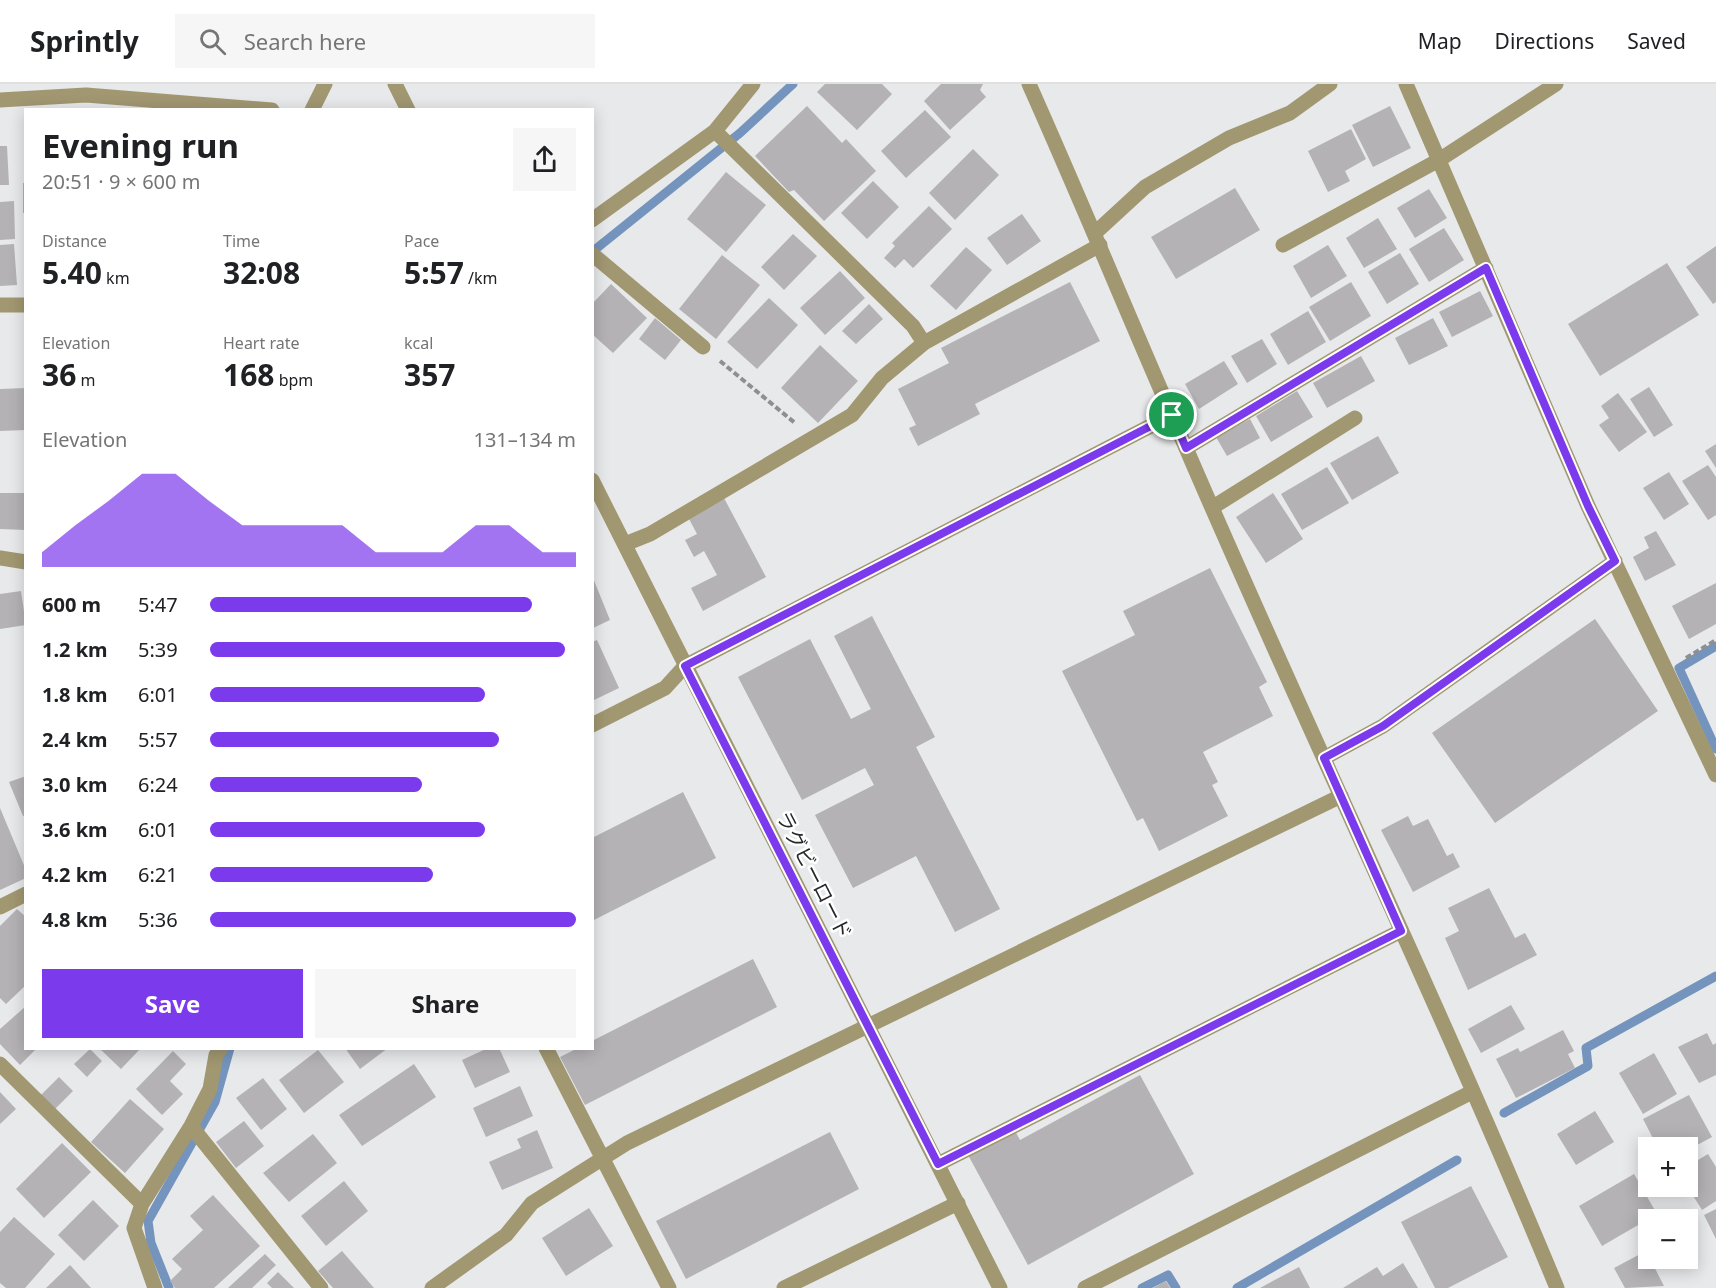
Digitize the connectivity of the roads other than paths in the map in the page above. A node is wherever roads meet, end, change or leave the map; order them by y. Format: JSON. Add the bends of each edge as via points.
{"nodes":[{"id":1,"x":324,"y":84,"type":"edge"},
{"id":2,"x":395,"y":84,"type":"edge"},
{"id":3,"x":753,"y":84,"type":"edge"},
{"id":4,"x":1029,"y":84,"type":"edge"},
{"id":5,"x":1330,"y":84,"type":"edge"},
{"id":6,"x":1406,"y":84,"type":"edge"},
{"id":7,"x":1556,"y":84,"type":"edge"},
{"id":8,"x":0,"y":100,"type":"edge"},
{"id":9,"x":247,"y":108,"type":"edge"},
{"id":10,"x":313,"y":108,"type":"edge"},
{"id":11,"x":407,"y":108,"type":"edge"},
{"id":12,"x":716,"y":132,"type":"junction"},
{"id":13,"x":1439,"y":160,"type":"junction"},
{"id":14,"x":594,"y":219,"type":"edge"},
{"id":15,"x":1098,"y":239,"type":"junction"},
{"id":16,"x":1283,"y":245,"type":"dead end"},
{"id":17,"x":594,"y":256,"type":"edge"},
{"id":18,"x":1486,"y":268,"type":"junction"},
{"id":19,"x":0,"y":305,"type":"edge"},
{"id":20,"x":24,"y":305,"type":"edge"},
{"id":21,"x":924,"y":343,"type":"junction"},
{"id":22,"x":703,"y":347,"type":"road end"},
{"id":23,"x":1172,"y":415,"type":"junction"},
{"id":24,"x":1355,"y":418,"type":"dead end"},
{"id":25,"x":1186,"y":448,"type":"junction"},
{"id":26,"x":594,"y":484,"type":"edge"},
{"id":27,"x":1213,"y":507,"type":"junction"},
{"id":28,"x":625,"y":544,"type":"junction"},
{"id":29,"x":0,"y":558,"type":"edge"},
{"id":30,"x":1615,"y":561,"type":"junction"},
{"id":31,"x":24,"y":562,"type":"edge"},
{"id":32,"x":685,"y":666,"type":"junction"},
{"id":33,"x":594,"y":724,"type":"edge"},
{"id":34,"x":1324,"y":758,"type":"junction"},
{"id":35,"x":1716,"y":775,"type":"edge"},
{"id":36,"x":1341,"y":796,"type":"junction"},
{"id":37,"x":24,"y":895,"type":"edge"},
{"id":38,"x":0,"y":907,"type":"edge"},
{"id":39,"x":1401,"y":931,"type":"junction"},
{"id":40,"x":868,"y":1028,"type":"junction"},
{"id":41,"x":215,"y":1050,"type":"edge"},
{"id":42,"x":547,"y":1050,"type":"edge"},
{"id":43,"x":0,"y":1064,"type":"edge"},
{"id":44,"x":1473,"y":1092,"type":"junction"},
{"id":45,"x":192,"y":1127,"type":"junction"},
{"id":46,"x":603,"y":1157,"type":"junction"},
{"id":47,"x":938,"y":1164,"type":"junction"},
{"id":48,"x":958,"y":1203,"type":"junction"},
{"id":49,"x":142,"y":1204,"type":"junction"},
{"id":50,"x":155,"y":1288,"type":"edge"},
{"id":51,"x":321,"y":1288,"type":"edge"},
{"id":52,"x":432,"y":1288,"type":"edge"},
{"id":53,"x":669,"y":1288,"type":"edge"},
{"id":54,"x":784,"y":1288,"type":"edge"},
{"id":55,"x":1000,"y":1288,"type":"edge"},
{"id":56,"x":1085,"y":1288,"type":"edge"},
{"id":57,"x":1557,"y":1288,"type":"edge"}],
"edges":[{"from":1,"to":10,"type":"street"},
{"from":2,"to":11,"type":"street"},
{"from":3,"to":12,"type":"street"},
{"from":4,"to":15,"type":"street"},
{"from":5,"to":15,"type":"street","via":[[1290,113],[1229,138],[1145,187]]},
{"from":6,"to":13,"type":"street"},
{"from":7,"to":13,"type":"street"},
{"from":8,"to":9,"type":"street","via":[[86,95]]},
{"from":12,"to":14,"type":"street"},
{"from":12,"to":21,"type":"street","via":[[913,326]]},
{"from":13,"to":16,"type":"street"},
{"from":13,"to":18,"type":"street"},
{"from":15,"to":21,"type":"street"},
{"from":15,"to":23,"type":"street"},
{"from":17,"to":22,"type":"street"},
{"from":18,"to":25,"type":"street"},
{"from":18,"to":30,"type":"street"},
{"from":19,"to":20,"type":"street"},
{"from":21,"to":28,"type":"street","via":[[882,378],[852,415],[650,534]]},
{"from":23,"to":25,"type":"street"},
{"from":23,"to":32,"type":"street"},
{"from":24,"to":27,"type":"street"},
{"from":25,"to":27,"type":"street"},
{"from":26,"to":28,"type":"street","name":"ラグビーロード"},
{"from":27,"to":34,"type":"street"},
{"from":28,"to":32,"type":"street","name":"ラグビーロード"},
{"from":29,"to":31,"type":"street"},
{"from":30,"to":34,"type":"street","via":[[1383,726]]},
{"from":30,"to":35,"type":"street"},
{"from":32,"to":33,"type":"street","via":[[665,688]]},
{"from":32,"to":40,"type":"street","name":"ラグビーロード"},
{"from":34,"to":36,"type":"street"},
{"from":36,"to":39,"type":"street"},
{"from":36,"to":40,"type":"street"},
{"from":37,"to":38,"type":"street"},
{"from":39,"to":44,"type":"street"},
{"from":39,"to":47,"type":"street"},
{"from":40,"to":46,"type":"street"},
{"from":40,"to":47,"type":"street","name":"ラグビーロード"},
{"from":41,"to":45,"type":"street","via":[[210,1089]]},
{"from":42,"to":46,"type":"street"},
{"from":43,"to":49,"type":"street"},
{"from":44,"to":56,"type":"street"},
{"from":44,"to":57,"type":"street"},
{"from":45,"to":49,"type":"street"},
{"from":45,"to":51,"type":"street"},
{"from":46,"to":52,"type":"street","via":[[532,1203],[506,1236]]},
{"from":46,"to":53,"type":"street"},
{"from":47,"to":48,"type":"street","name":"ラグビーロード"},
{"from":48,"to":54,"type":"street"},
{"from":48,"to":55,"type":"street","name":"ラグビーロード"},
{"from":49,"to":50,"type":"street","via":[[134,1228]]}]}
